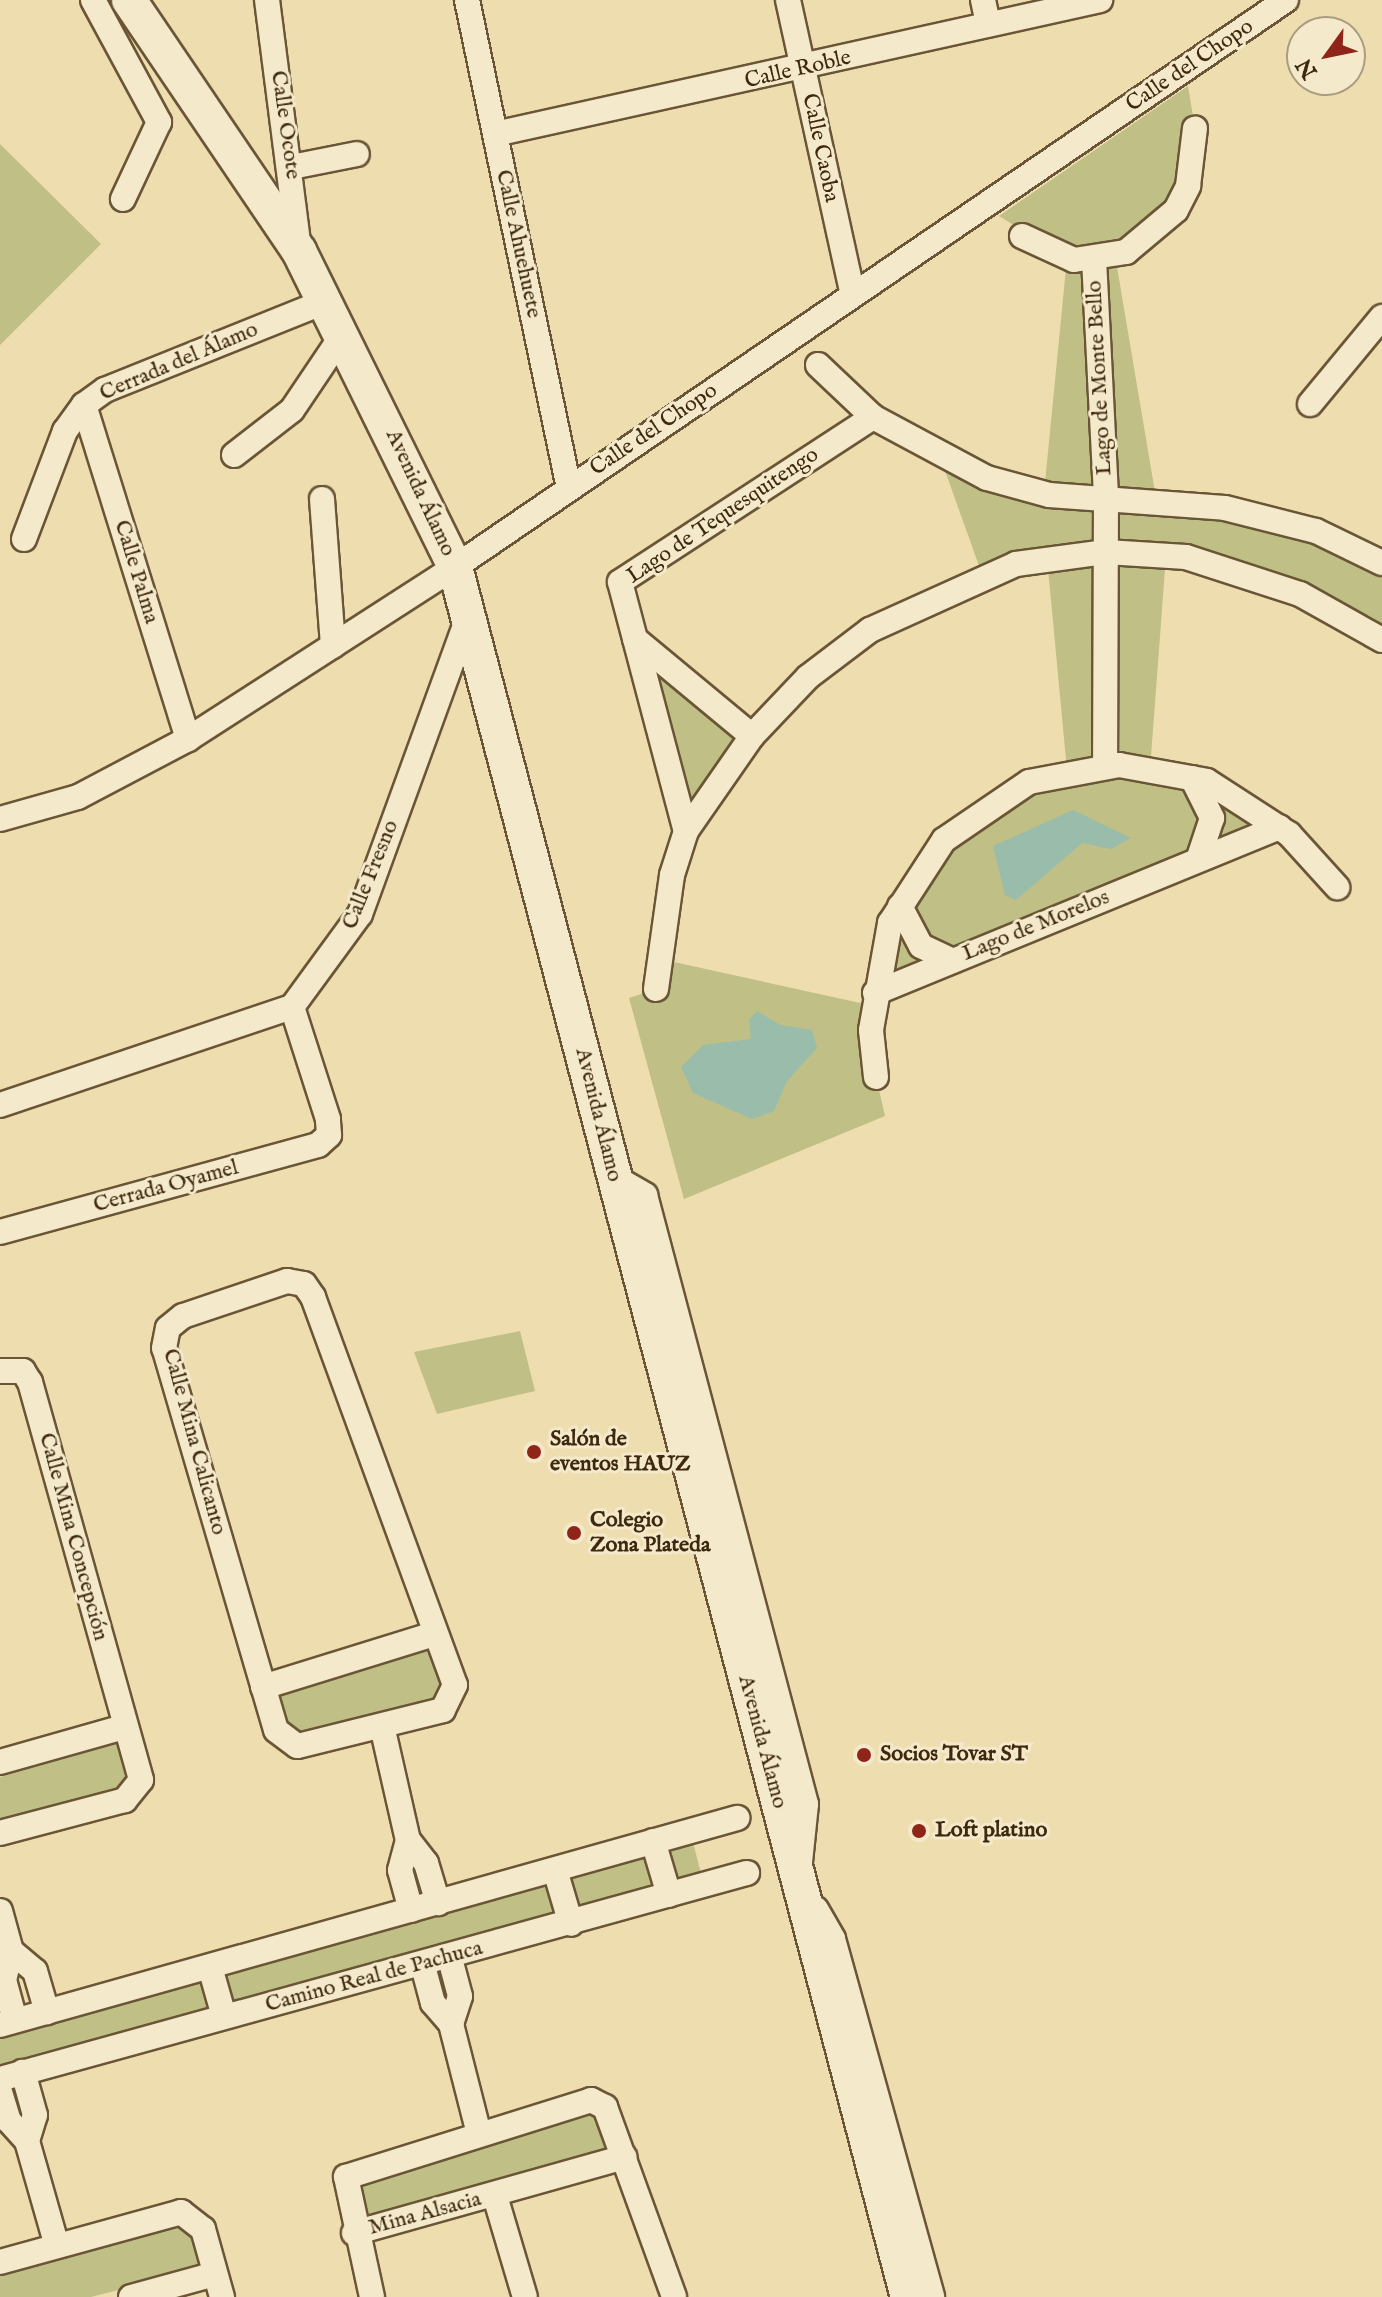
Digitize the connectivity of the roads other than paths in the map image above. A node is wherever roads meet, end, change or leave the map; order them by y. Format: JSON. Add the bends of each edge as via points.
{"nodes":[{"id":1,"x":93,"y":0,"type":"edge"},
{"id":2,"x":129,"y":0,"type":"edge"},
{"id":3,"x":267,"y":0,"type":"edge"},
{"id":4,"x":467,"y":0,"type":"edge"},
{"id":5,"x":788,"y":0,"type":"edge"},
{"id":6,"x":1100,"y":0,"type":"edge"},
{"id":7,"x":1286,"y":0,"type":"edge"},
{"id":8,"x":986,"y":12,"type":"edge"},
{"id":9,"x":804,"y":70,"type":"junction"},
{"id":10,"x":1195,"y":128,"type":"dead end"},
{"id":11,"x":495,"y":134,"type":"junction"},
{"id":12,"x":357,"y":154,"type":"dead end"},
{"id":13,"x":292,"y":167,"type":"junction"},
{"id":14,"x":123,"y":199,"type":"dead end"},
{"id":15,"x":1022,"y":236,"type":"dead end"},
{"id":16,"x":299,"y":251,"type":"junction"},
{"id":17,"x":1094,"y":259,"type":"junction"},
{"id":18,"x":853,"y":295,"type":"junction"},
{"id":19,"x":324,"y":302,"type":"junction"},
{"id":20,"x":1379,"y":329,"type":"edge"},
{"id":21,"x":341,"y":337,"type":"junction"},
{"id":22,"x":818,"y":365,"type":"dead end"},
{"id":23,"x":1310,"y":404,"type":"dead end"},
{"id":24,"x":84,"y":405,"type":"junction"},
{"id":25,"x":873,"y":417,"type":"junction"},
{"id":26,"x":234,"y":455,"type":"dead end"},
{"id":27,"x":569,"y":487,"type":"junction"},
{"id":28,"x":1106,"y":496,"type":"junction"},
{"id":29,"x":322,"y":499,"type":"dead end"},
{"id":30,"x":24,"y":539,"type":"dead end"},
{"id":31,"x":1106,"y":552,"type":"junction"},
{"id":32,"x":1382,"y":563,"type":"edge"},
{"id":33,"x":455,"y":567,"type":"junction"},
{"id":34,"x":467,"y":620,"type":"junction"},
{"id":35,"x":635,"y":639,"type":"junction"},
{"id":36,"x":1382,"y":640,"type":"edge"},
{"id":37,"x":333,"y":646,"type":"junction"},
{"id":38,"x":752,"y":736,"type":"junction"},
{"id":39,"x":188,"y":739,"type":"junction"},
{"id":40,"x":1105,"y":766,"type":"junction"},
{"id":41,"x":1192,"y":778,"type":"junction"},
{"id":42,"x":0,"y":819,"type":"edge"},
{"id":43,"x":1279,"y":827,"type":"junction"},
{"id":44,"x":686,"y":831,"type":"junction"},
{"id":45,"x":1198,"y":860,"type":"junction"},
{"id":46,"x":1337,"y":887,"type":"dead end"},
{"id":47,"x":900,"y":906,"type":"junction"},
{"id":48,"x":953,"y":961,"type":"junction"},
{"id":49,"x":656,"y":989,"type":"dead end"},
{"id":50,"x":875,"y":993,"type":"junction"},
{"id":51,"x":292,"y":1007,"type":"junction"},
{"id":52,"x":876,"y":1077,"type":"dead end"},
{"id":53,"x":0,"y":1105,"type":"edge"},
{"id":54,"x":0,"y":1232,"type":"edge"},
{"id":55,"x":0,"y":1371,"type":"edge"},
{"id":56,"x":434,"y":1634,"type":"junction"},
{"id":57,"x":263,"y":1687,"type":"junction"},
{"id":58,"x":382,"y":1726,"type":"junction"},
{"id":59,"x":124,"y":1727,"type":"junction"},
{"id":60,"x":0,"y":1762,"type":"edge"},
{"id":61,"x":737,"y":1818,"type":"dead end"},
{"id":62,"x":0,"y":1833,"type":"edge"},
{"id":63,"x":408,"y":1840,"type":"junction"},
{"id":64,"x":653,"y":1841,"type":"junction"},
{"id":65,"x":555,"y":1870,"type":"junction"},
{"id":66,"x":747,"y":1873,"type":"dead end"},
{"id":67,"x":798,"y":1878,"type":"junction"},
{"id":68,"x":669,"y":1895,"type":"junction"},
{"id":69,"x":438,"y":1903,"type":"junction"},
{"id":70,"x":411,"y":1910,"type":"junction"},
{"id":71,"x":0,"y":1911,"type":"edge"},
{"id":72,"x":571,"y":1924,"type":"junction"},
{"id":73,"x":11,"y":1951,"type":"junction"},
{"id":74,"x":450,"y":1959,"type":"junction"},
{"id":75,"x":423,"y":1966,"type":"junction"},
{"id":76,"x":210,"y":1967,"type":"junction"},
{"id":77,"x":47,"y":2012,"type":"junction"},
{"id":78,"x":224,"y":2016,"type":"junction"},
{"id":79,"x":8,"y":2022,"type":"edge"},
{"id":80,"x":451,"y":2024,"type":"junction"},
{"id":81,"x":12,"y":2075,"type":"edge"},
{"id":82,"x":0,"y":2092,"type":"edge"},
{"id":83,"x":479,"y":2134,"type":"junction"},
{"id":84,"x":27,"y":2141,"type":"junction"},
{"id":85,"x":625,"y":2157,"type":"junction"},
{"id":86,"x":495,"y":2196,"type":"junction"},
{"id":87,"x":354,"y":2233,"type":"junction"},
{"id":88,"x":57,"y":2246,"type":"junction"},
{"id":89,"x":0,"y":2262,"type":"edge"},
{"id":90,"x":219,"y":2286,"type":"edge"},
{"id":91,"x":131,"y":2297,"type":"edge"},
{"id":92,"x":372,"y":2297,"type":"edge"},
{"id":93,"x":525,"y":2297,"type":"edge"},
{"id":94,"x":674,"y":2297,"type":"edge"},
{"id":95,"x":908,"y":2297,"type":"edge"},
{"id":96,"x":932,"y":2297,"type":"edge"}],
"edges":[{"from":1,"to":14,"type":"street","via":[[159,122]]},
{"from":2,"to":16,"type":"street","name":"Avenida Álamo"},
{"from":3,"to":13,"type":"street","name":"Calle Ocote"},
{"from":4,"to":11,"type":"street","name":"Calle Ahuehuete"},
{"from":5,"to":9,"type":"street","name":"Calle Caoba"},
{"from":6,"to":8,"type":"street","name":"Calle Roble"},
{"from":7,"to":18,"type":"street","name":"Calle del Chopo"},
{"from":8,"to":9,"type":"street","name":"Calle Roble"},
{"from":9,"to":11,"type":"street","name":"Calle Roble"},
{"from":9,"to":18,"type":"street","name":"Calle Caoba"},
{"from":10,"to":17,"type":"street","name":"Lago de Monte Bello","via":[[1188,186],[1176,210],[1126,252]]},
{"from":11,"to":27,"type":"street","name":"Calle Ahuehuete"},
{"from":12,"to":13,"type":"street"},
{"from":13,"to":16,"type":"street","name":"Calle Ocote"},
{"from":15,"to":17,"type":"street","name":"Lago de Monte Bello","via":[[1048,252]]},
{"from":16,"to":19,"type":"street","name":"Avenida Álamo"},
{"from":17,"to":28,"type":"street","name":"Lago de Monte Bello"},
{"from":18,"to":27,"type":"street","name":"Calle del Chopo"},
{"from":19,"to":21,"type":"street","name":"Avenida Álamo"},
{"from":19,"to":24,"type":"street","name":"Cerrada del Álamo","via":[[105,390]]},
{"from":20,"to":23,"type":"street"},
{"from":21,"to":26,"type":"street","via":[[292,410]]},
{"from":21,"to":33,"type":"street","name":"Avenida Álamo"},
{"from":22,"to":25,"type":"street"},
{"from":24,"to":30,"type":"street","name":"Cerrada del Álamo","via":[[65,431]]},
{"from":24,"to":39,"type":"street","name":"Calle Palma"},
{"from":25,"to":28,"type":"street","via":[[987,478],[1049,495]]},
{"from":25,"to":35,"type":"street","name":"Lago de Tequesquitengo","via":[[620,582]]},
{"from":27,"to":33,"type":"street","name":"Calle del Chopo"},
{"from":28,"to":31,"type":"street","name":"Lago de Monte Bello"},
{"from":28,"to":32,"type":"street","via":[[1264,517]]},
{"from":29,"to":37,"type":"street"},
{"from":31,"to":36,"type":"street","via":[[1218,566],[1300,594]]},
{"from":31,"to":38,"type":"street","via":[[1016,564],[883,623],[808,677]]},
{"from":31,"to":40,"type":"street"},
{"from":33,"to":34,"type":"street","name":"Avenida Álamo"},
{"from":33,"to":37,"type":"street","name":"Calle del Chopo"},
{"from":34,"to":51,"type":"street","name":"Calle Fresno","via":[[360,914]]},
{"from":34,"to":67,"type":"street","name":"Avenida Álamo"},
{"from":35,"to":38,"type":"street"},
{"from":35,"to":44,"type":"street","name":"Lago de Tequesquitengo"},
{"from":37,"to":39,"type":"street","name":"Calle del Chopo"},
{"from":38,"to":44,"type":"street"},
{"from":39,"to":42,"type":"street","name":"Calle del Chopo","via":[[78,797]]},
{"from":40,"to":41,"type":"street"},
{"from":40,"to":47,"type":"street","via":[[1029,782],[976,816],[944,840]]},
{"from":41,"to":43,"type":"street","via":[[1245,800]]},
{"from":41,"to":45,"type":"street","via":[[1212,818]]},
{"from":43,"to":45,"type":"street","name":"Lago de Morelos"},
{"from":43,"to":46,"type":"street"},
{"from":44,"to":49,"type":"street","via":[[672,875]]},
{"from":45,"to":48,"type":"street","name":"Lago de Morelos"},
{"from":47,"to":48,"type":"street","via":[[921,946]]},
{"from":47,"to":50,"type":"street"},
{"from":48,"to":50,"type":"street","name":"Lago de Morelos"},
{"from":50,"to":52,"type":"street"},
{"from":51,"to":53,"type":"street"},
{"from":51,"to":54,"type":"street","name":"Cerrada Oyamel","via":[[329,1135],[318,1145]]},
{"from":55,"to":59,"type":"street","name":"Calle Mina Concepción","via":[[23,1371],[30,1382]]},
{"from":56,"to":57,"type":"street"},
{"from":56,"to":57,"type":"street","name":"Calle Mina Calicanto","via":[[313,1297],[304,1284],[287,1281],[183,1316],[168,1328],[164,1348]]},
{"from":56,"to":58,"type":"street","name":"Calle Mina Calicanto","via":[[455,1685],[451,1700],[443,1710]]},
{"from":57,"to":58,"type":"street","name":"Calle Mina Calicanto","via":[[276,1730],[297,1746]]},
{"from":58,"to":63,"type":"street"},
{"from":59,"to":60,"type":"street"},
{"from":59,"to":62,"type":"street","name":"Calle Mina Concepción","via":[[141,1780],[137,1790],[125,1800]]},
{"from":61,"to":64,"type":"street"},
{"from":63,"to":69,"type":"street","via":[[426,1863]]},
{"from":63,"to":70,"type":"street","via":[[400,1870]]},
{"from":64,"to":65,"type":"street"},
{"from":64,"to":68,"type":"street"},
{"from":65,"to":69,"type":"street"},
{"from":65,"to":72,"type":"street"},
{"from":66,"to":68,"type":"street","name":"Camino Real de Pachuca"},
{"from":67,"to":95,"type":"street","name":"Avenida Álamo"},
{"from":67,"to":96,"type":"street","via":[[833,1939]]},
{"from":68,"to":72,"type":"street","name":"Camino Real de Pachuca"},
{"from":69,"to":70,"type":"street"},
{"from":70,"to":76,"type":"street"},
{"from":71,"to":73,"type":"street"},
{"from":72,"to":74,"type":"street","name":"Camino Real de Pachuca"},
{"from":73,"to":77,"type":"street","via":[[35,1971]]},
{"from":73,"to":79,"type":"street","via":[[4,1980]]},
{"from":74,"to":75,"type":"street","name":"Camino Real de Pachuca"},
{"from":74,"to":80,"type":"street","via":[[460,1996]]},
{"from":75,"to":78,"type":"street","name":"Camino Real de Pachuca"},
{"from":75,"to":80,"type":"street","via":[[433,2003]]},
{"from":76,"to":77,"type":"street"},
{"from":76,"to":78,"type":"street"},
{"from":77,"to":79,"type":"street"},
{"from":78,"to":81,"type":"street","name":"Camino Real de Pachuca"},
{"from":80,"to":83,"type":"street"},
{"from":81,"to":84,"type":"street","via":[[35,2115]]},
{"from":82,"to":84,"type":"street","via":[[9,2121]]},
{"from":83,"to":85,"type":"street","name":"Mina Alsacia","via":[[591,2100],[605,2107]]},
{"from":83,"to":87,"type":"street","name":"Mina Alsacia","via":[[355,2169],[344,2184]]},
{"from":84,"to":88,"type":"street"},
{"from":85,"to":86,"type":"street","name":"Mina Alsacia"},
{"from":85,"to":94,"type":"street","name":"Mina Alsacia"},
{"from":86,"to":87,"type":"street","name":"Mina Alsacia"},
{"from":86,"to":93,"type":"street","name":"Mina Alsacia"},
{"from":87,"to":92,"type":"street","name":"Mina Alsacia"},
{"from":88,"to":89,"type":"street"},
{"from":88,"to":90,"type":"street","via":[[181,2212],[203,2229]]},
{"from":90,"to":91,"type":"street"}]}
